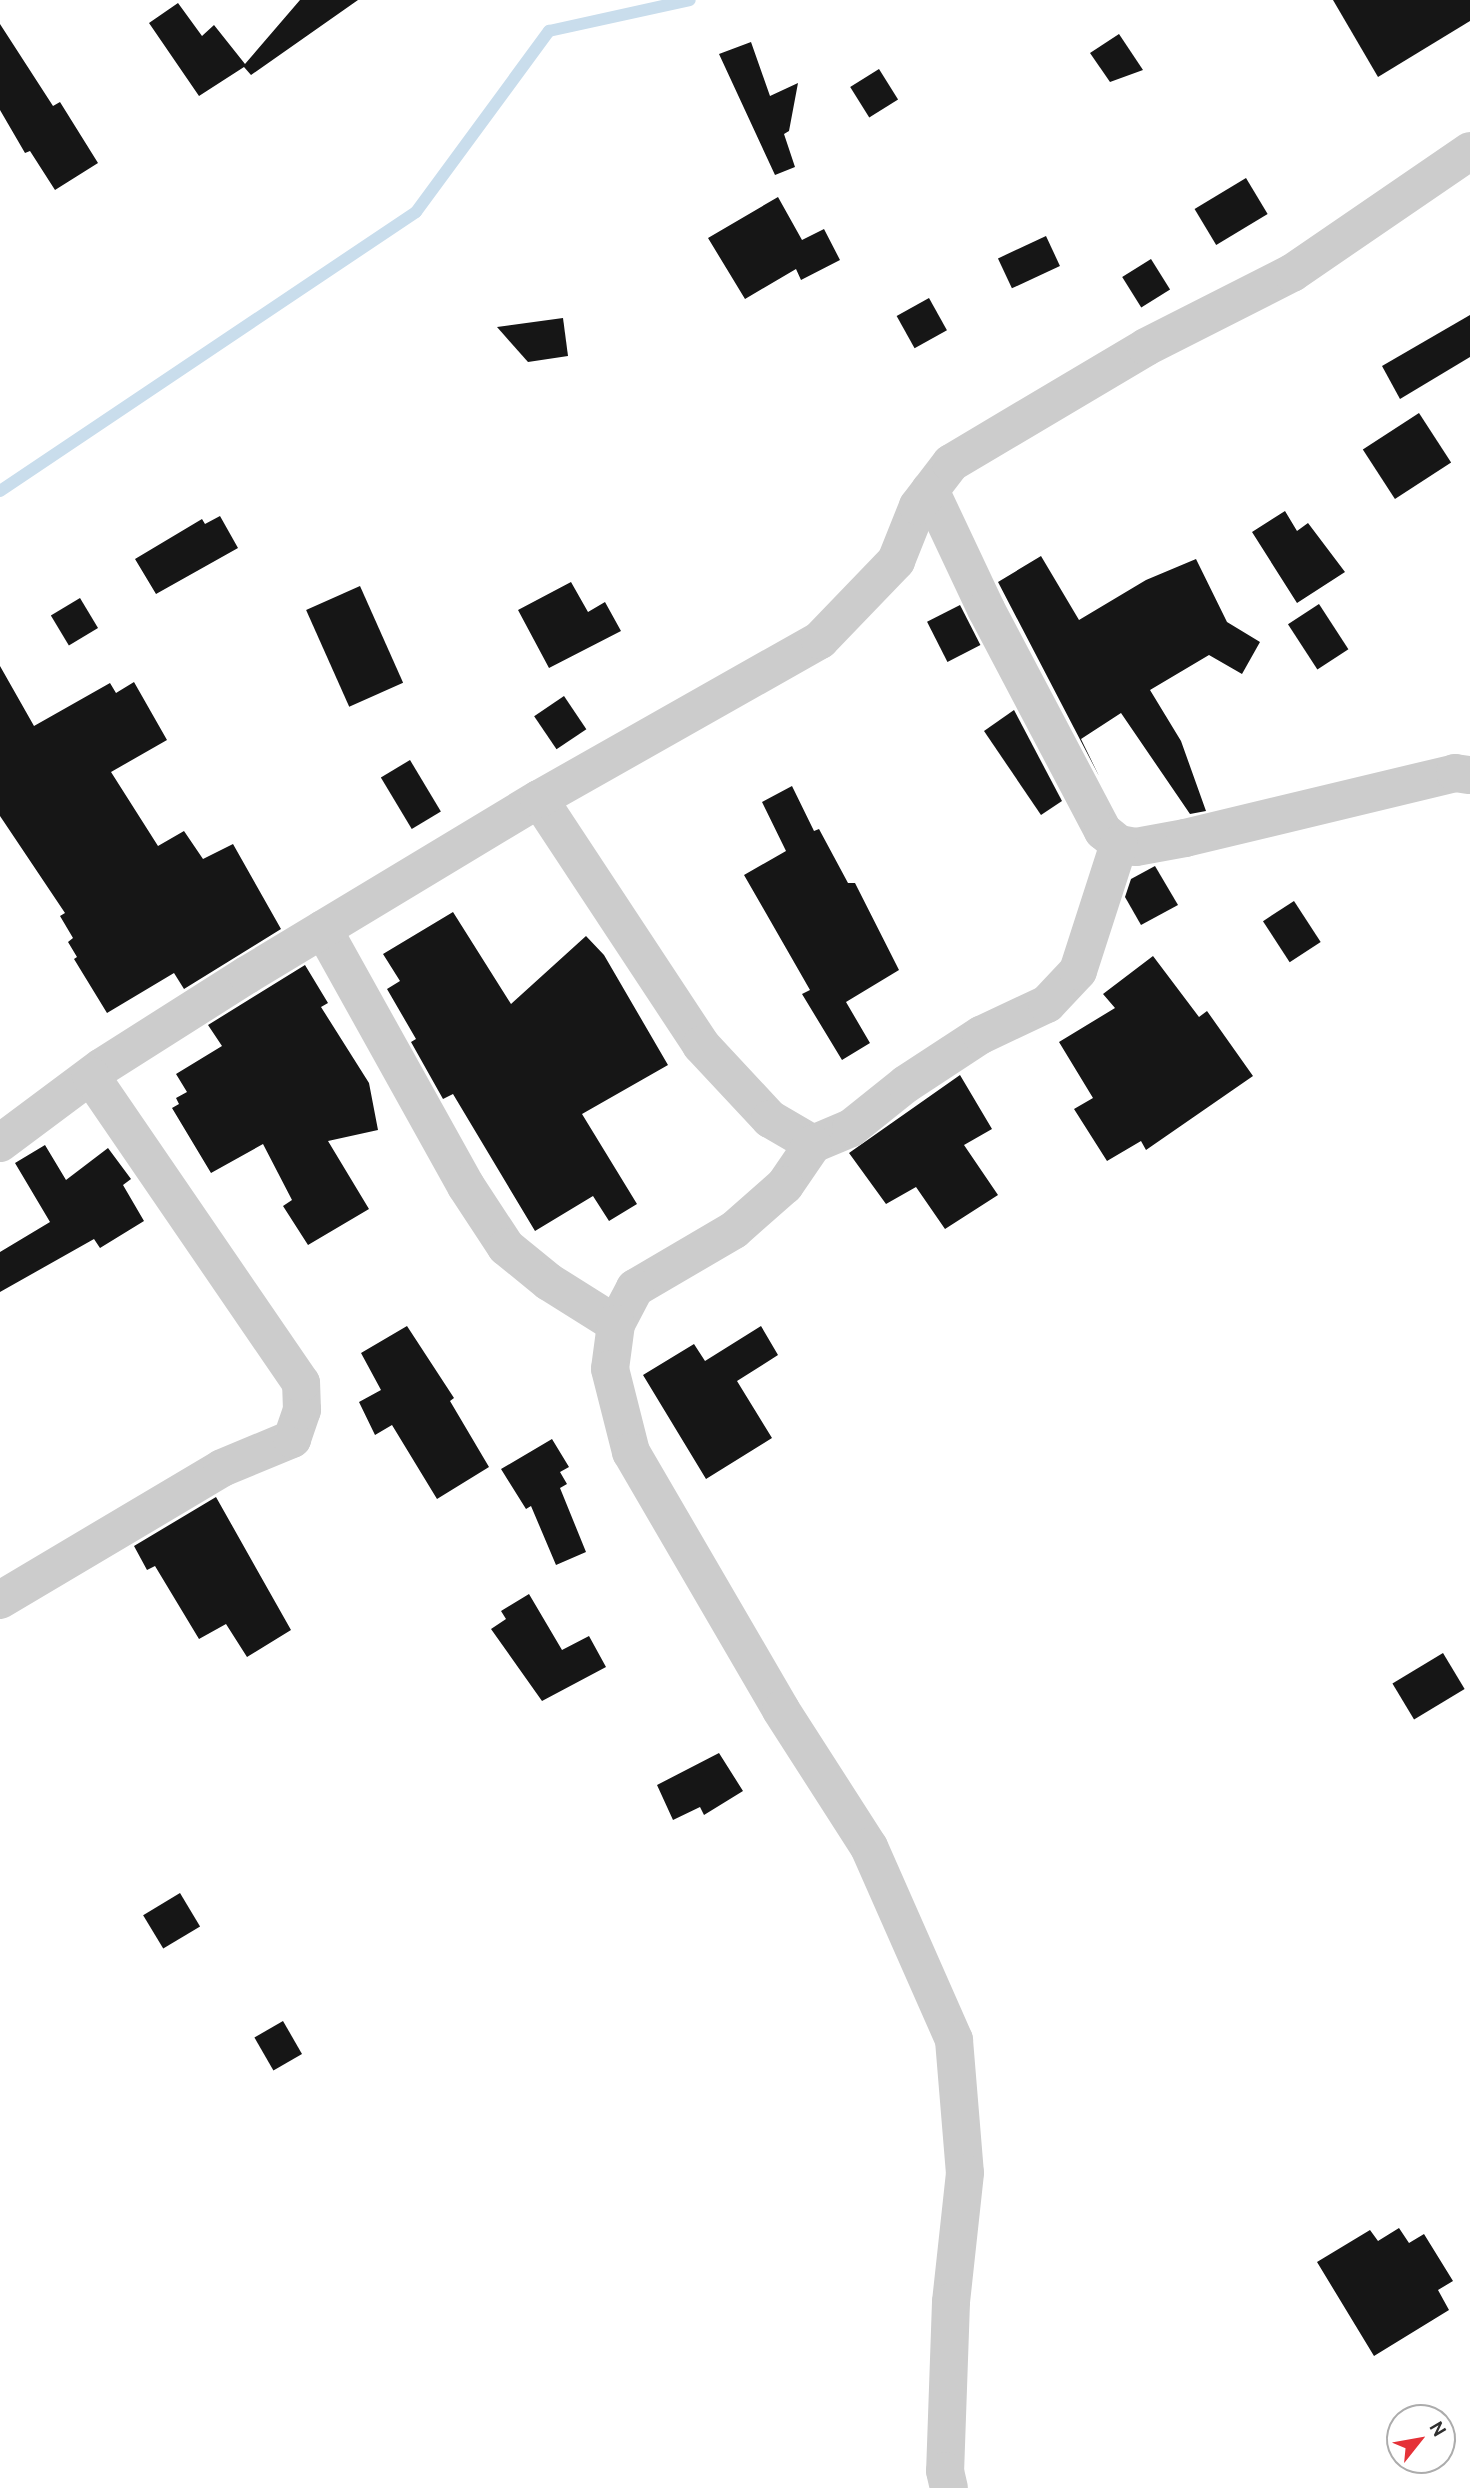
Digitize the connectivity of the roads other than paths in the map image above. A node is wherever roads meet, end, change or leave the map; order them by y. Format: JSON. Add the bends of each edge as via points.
{"nodes":[{"id":1,"x":1470,"y":151,"type":"edge"},
{"id":2,"x":930,"y":490,"type":"junction"},
{"id":3,"x":1470,"y":775,"type":"edge"},
{"id":4,"x":539,"y":799,"type":"junction"},
{"id":5,"x":1119,"y":844,"type":"junction"},
{"id":6,"x":323,"y":929,"type":"junction"},
{"id":7,"x":91,"y":1076,"type":"junction"},
{"id":8,"x":0,"y":1143,"type":"edge"},
{"id":9,"x":813,"y":1144,"type":"junction"},
{"id":10,"x":616,"y":1324,"type":"junction"},
{"id":11,"x":0,"y":1600,"type":"edge"},
{"id":12,"x":948,"y":2488,"type":"edge"}],
"edges":[{"from":1,"to":2,"type":"street","via":[[1292,273],[1146,347],[951,463]]},
{"from":2,"to":4,"type":"street","via":[[918,506],[896,561],[820,640]]},
{"from":2,"to":5,"type":"street","via":[[986,609],[1103,831]]},
{"from":3,"to":5,"type":"street","via":[[1455,773],[1173,840],[1136,847]]},
{"from":4,"to":6,"type":"street"},
{"from":4,"to":9,"type":"street","via":[[701,1045],[771,1119]]},
{"from":5,"to":9,"type":"street","via":[[1078,971],[1047,1004],[981,1035],[906,1084],[851,1128]]},
{"from":6,"to":7,"type":"street"},
{"from":6,"to":10,"type":"street","via":[[466,1186],[506,1247],[549,1282]]},
{"from":7,"to":8,"type":"street"},
{"from":7,"to":11,"type":"street","via":[[301,1383],[302,1410],[292,1439],[222,1468]]},
{"from":9,"to":10,"type":"street","via":[[785,1185],[734,1230],[635,1288]]},
{"from":10,"to":12,"type":"street","via":[[610,1368],[631,1452],[781,1710],[869,1847],[954,2040],[965,2172],[950,2302]]}]}
